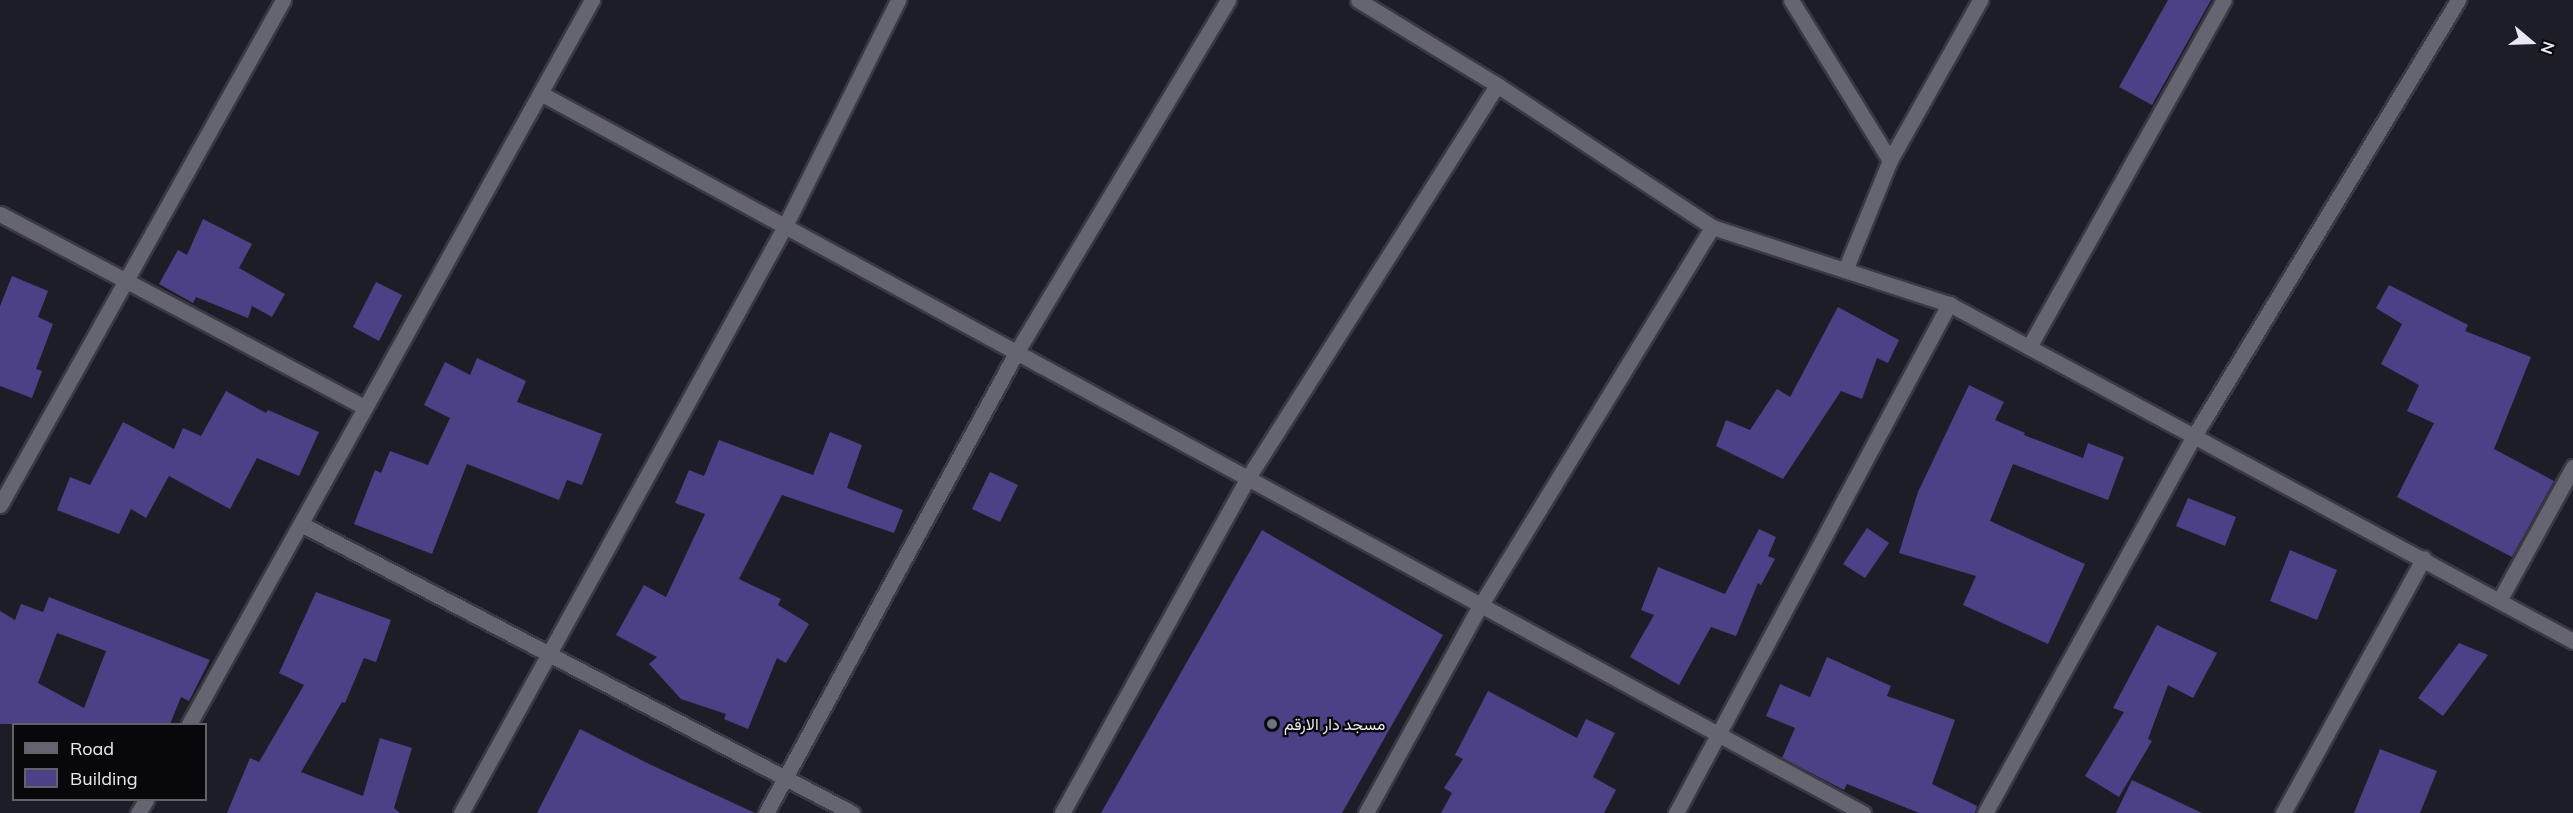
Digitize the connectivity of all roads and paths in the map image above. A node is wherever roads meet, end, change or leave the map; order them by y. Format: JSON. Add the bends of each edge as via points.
{"nodes":[{"id":1,"x":282,"y":0,"type":"edge"},
{"id":2,"x":592,"y":0,"type":"edge"},
{"id":3,"x":898,"y":0,"type":"edge"},
{"id":4,"x":1228,"y":0,"type":"edge"},
{"id":5,"x":1358,"y":0,"type":"edge"},
{"id":6,"x":1791,"y":0,"type":"edge"},
{"id":7,"x":1980,"y":0,"type":"edge"},
{"id":8,"x":2224,"y":0,"type":"edge"},
{"id":9,"x":2458,"y":0,"type":"edge"},
{"id":10,"x":1497,"y":85,"type":"junction"},
{"id":11,"x":542,"y":94,"type":"junction"},
{"id":12,"x":1890,"y":160,"type":"junction"},
{"id":13,"x":0,"y":214,"type":"edge"},
{"id":14,"x":1712,"y":227,"type":"junction"},
{"id":15,"x":784,"y":228,"type":"junction"},
{"id":16,"x":1846,"y":268,"type":"junction"},
{"id":17,"x":127,"y":282,"type":"junction"},
{"id":18,"x":1949,"y":304,"type":"junction"},
{"id":19,"x":2029,"y":347,"type":"junction"},
{"id":20,"x":1016,"y":352,"type":"junction"},
{"id":21,"x":365,"y":407,"type":"junction"},
{"id":22,"x":2194,"y":436,"type":"junction"},
{"id":23,"x":2573,"y":466,"type":"edge"},
{"id":24,"x":1249,"y":476,"type":"junction"},
{"id":25,"x":0,"y":505,"type":"edge"},
{"id":26,"x":303,"y":525,"type":"junction"},
{"id":27,"x":2424,"y":558,"type":"junction"},
{"id":28,"x":2499,"y":602,"type":"junction"},
{"id":29,"x":1480,"y":606,"type":"junction"},
{"id":30,"x":2573,"y":642,"type":"edge"},
{"id":31,"x":550,"y":656,"type":"junction"},
{"id":32,"x":190,"y":723,"type":"edge"},
{"id":33,"x":1719,"y":735,"type":"junction"},
{"id":34,"x":786,"y":778,"type":"junction"},
{"id":35,"x":461,"y":813,"type":"edge"},
{"id":36,"x":766,"y":813,"type":"edge"},
{"id":37,"x":852,"y":813,"type":"edge"},
{"id":38,"x":1062,"y":813,"type":"edge"},
{"id":39,"x":1366,"y":813,"type":"edge"},
{"id":40,"x":1676,"y":813,"type":"edge"},
{"id":41,"x":1863,"y":813,"type":"edge"},
{"id":42,"x":1985,"y":813,"type":"edge"},
{"id":43,"x":2283,"y":813,"type":"edge"}],
"edges":[{"from":1,"to":17,"type":"street"},
{"from":2,"to":11,"type":"street"},
{"from":3,"to":15,"type":"street"},
{"from":4,"to":20,"type":"street"},
{"from":5,"to":10,"type":"street"},
{"from":6,"to":12,"type":"street"},
{"from":7,"to":12,"type":"street"},
{"from":8,"to":19,"type":"street"},
{"from":9,"to":22,"type":"street"},
{"from":10,"to":14,"type":"street"},
{"from":10,"to":24,"type":"street"},
{"from":11,"to":15,"type":"street"},
{"from":11,"to":21,"type":"street"},
{"from":12,"to":16,"type":"street"},
{"from":13,"to":17,"type":"street"},
{"from":14,"to":16,"type":"street"},
{"from":14,"to":29,"type":"street"},
{"from":15,"to":20,"type":"street"},
{"from":15,"to":31,"type":"street"},
{"from":16,"to":18,"type":"street"},
{"from":17,"to":21,"type":"street"},
{"from":17,"to":25,"type":"street"},
{"from":18,"to":19,"type":"street"},
{"from":18,"to":33,"type":"street"},
{"from":19,"to":22,"type":"street"},
{"from":20,"to":24,"type":"street"},
{"from":20,"to":34,"type":"street"},
{"from":21,"to":26,"type":"street"},
{"from":22,"to":27,"type":"street"},
{"from":22,"to":42,"type":"street"},
{"from":23,"to":28,"type":"street"},
{"from":24,"to":29,"type":"street"},
{"from":24,"to":38,"type":"street"},
{"from":26,"to":31,"type":"street"},
{"from":26,"to":32,"type":"street"},
{"from":27,"to":28,"type":"street"},
{"from":27,"to":43,"type":"street"},
{"from":28,"to":30,"type":"street"},
{"from":29,"to":33,"type":"street"},
{"from":29,"to":39,"type":"street"},
{"from":31,"to":34,"type":"street"},
{"from":31,"to":35,"type":"street"},
{"from":33,"to":40,"type":"street"},
{"from":33,"to":41,"type":"street"},
{"from":34,"to":36,"type":"street"},
{"from":34,"to":37,"type":"street"}]}
